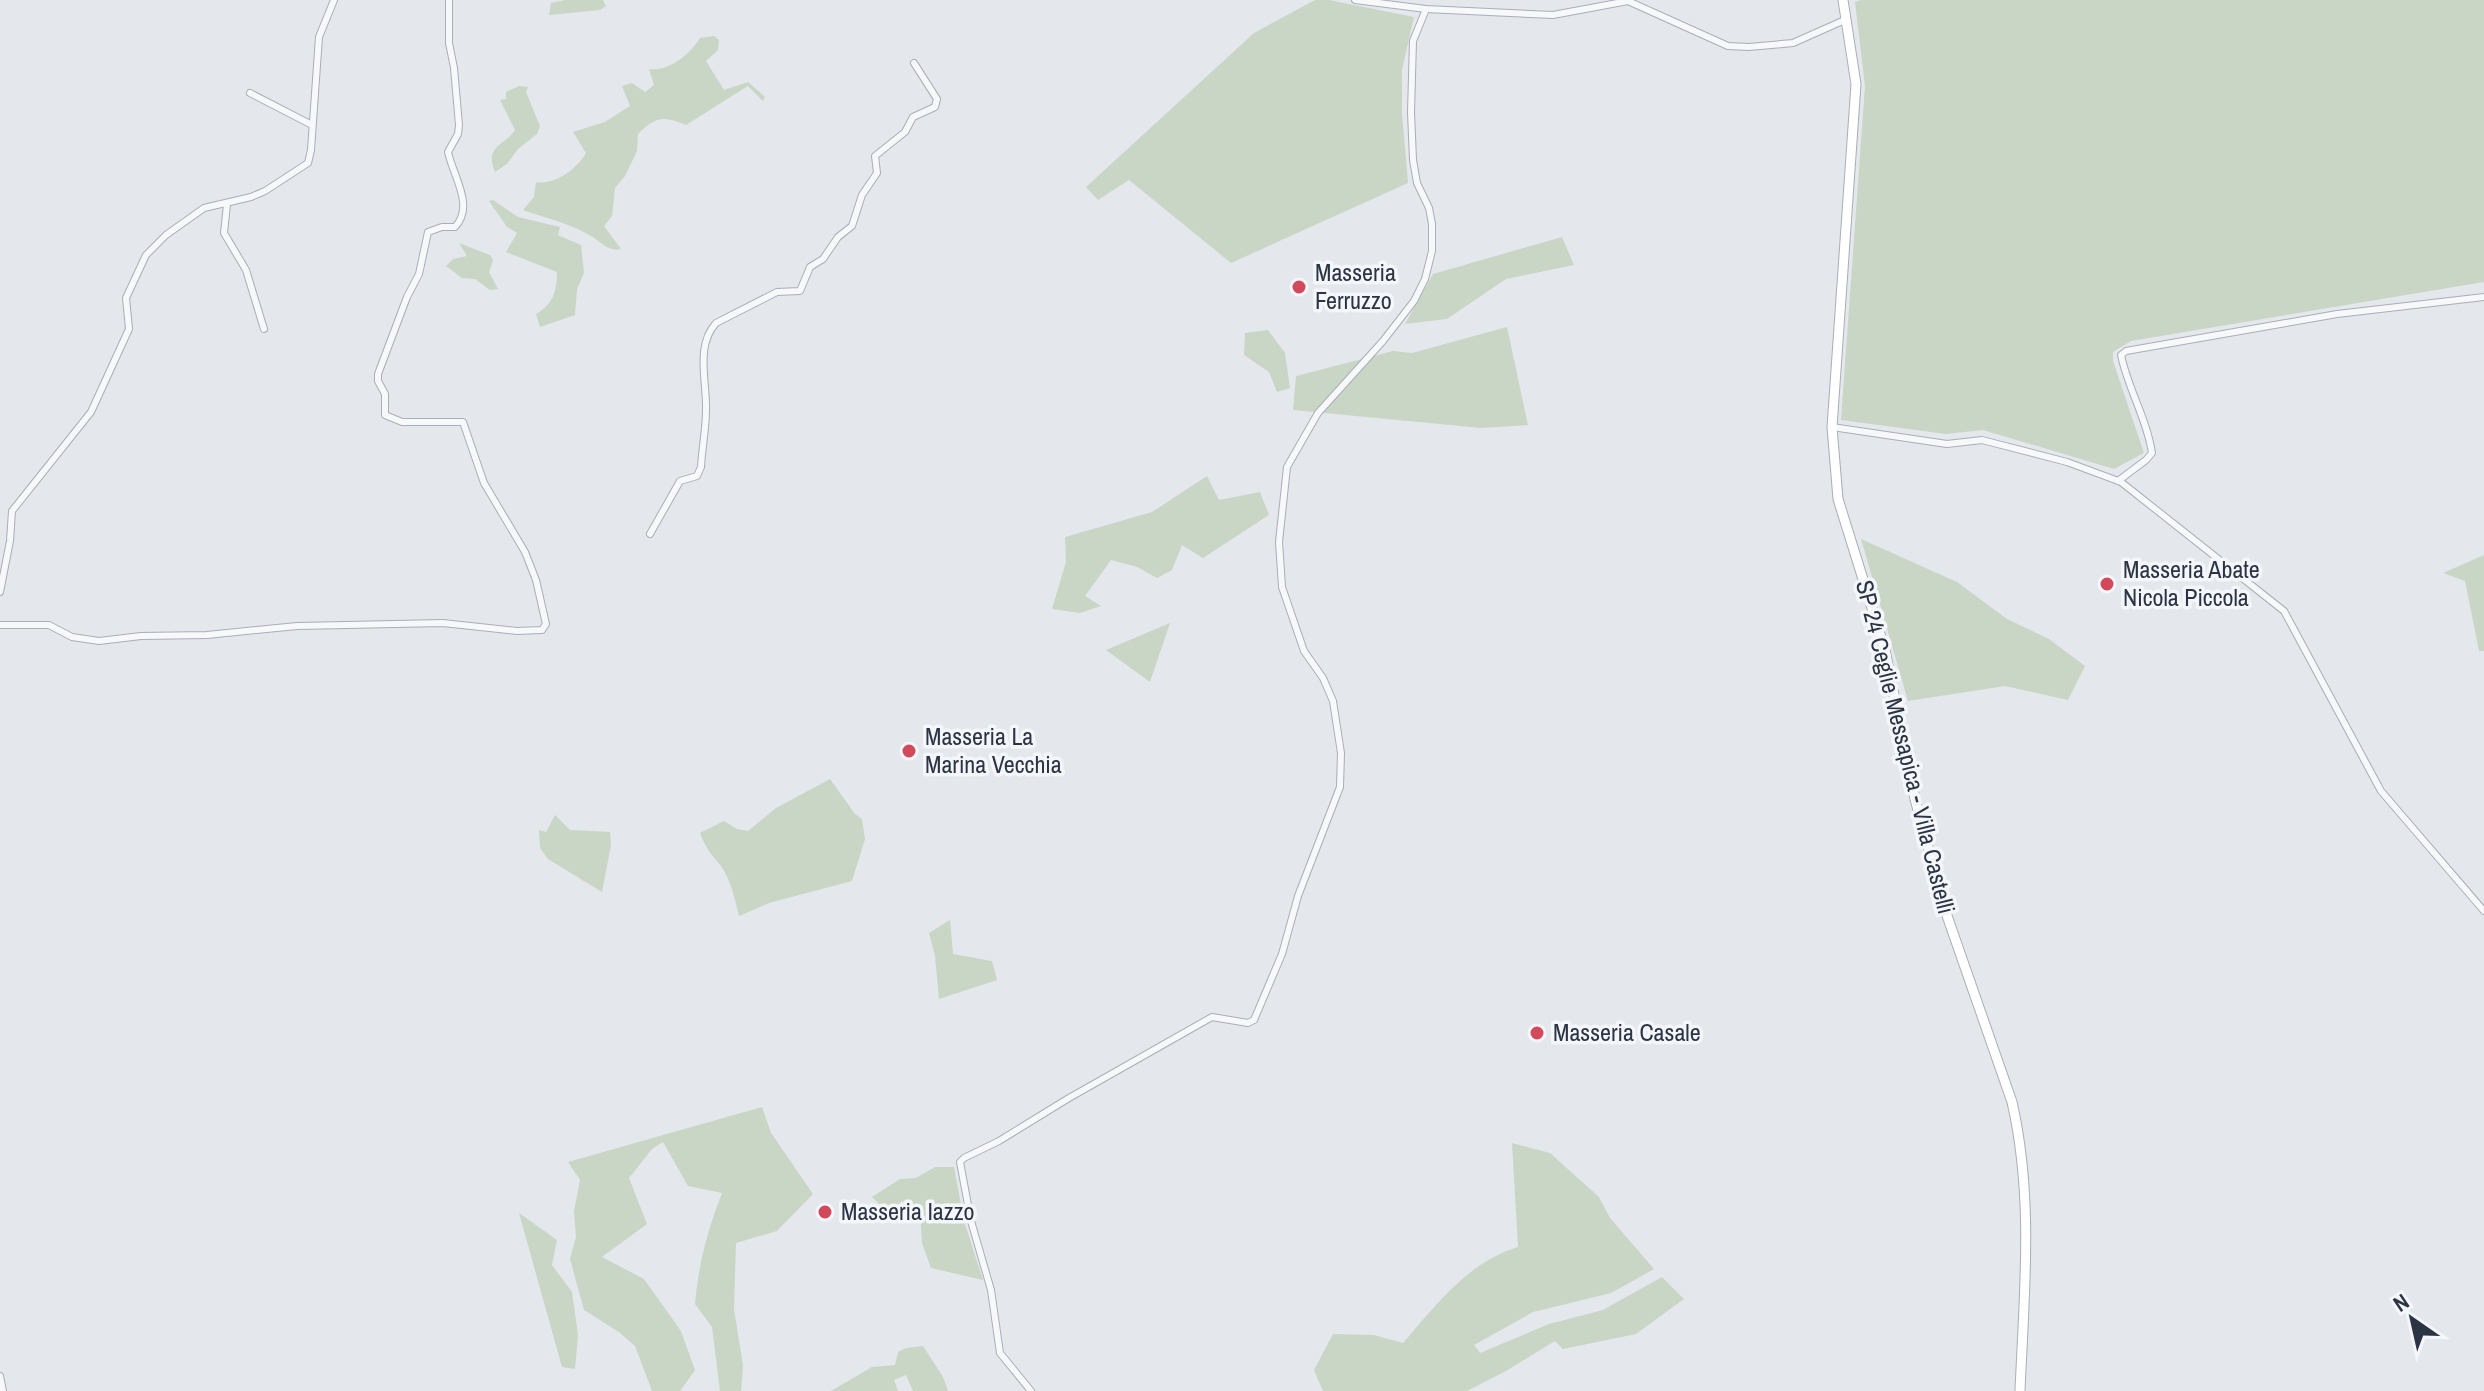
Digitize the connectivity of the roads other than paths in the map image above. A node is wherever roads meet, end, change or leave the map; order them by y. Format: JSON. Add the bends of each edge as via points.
{"nodes":[{"id":1,"x":334,"y":0,"type":"edge"},
{"id":2,"x":449,"y":0,"type":"edge"},
{"id":3,"x":1355,"y":0,"type":"edge"},
{"id":4,"x":1841,"y":0,"type":"edge"},
{"id":5,"x":1632,"y":1,"type":"edge"},
{"id":6,"x":1426,"y":9,"type":"junction"},
{"id":7,"x":1847,"y":15,"type":"junction"},
{"id":8,"x":914,"y":63,"type":"dead end"},
{"id":9,"x":250,"y":93,"type":"dead end"},
{"id":10,"x":312,"y":125,"type":"junction"},
{"id":11,"x":227,"y":204,"type":"junction"},
{"id":12,"x":2484,"y":297,"type":"edge"},
{"id":13,"x":264,"y":329,"type":"dead end"},
{"id":14,"x":1832,"y":427,"type":"junction"},
{"id":15,"x":2118,"y":481,"type":"junction"},
{"id":16,"x":650,"y":534,"type":"dead end"},
{"id":17,"x":0,"y":592,"type":"edge"},
{"id":18,"x":0,"y":625,"type":"edge"},
{"id":19,"x":2484,"y":911,"type":"edge"},
{"id":20,"x":0,"y":1376,"type":"edge"},
{"id":21,"x":3,"y":1391,"type":"edge"},
{"id":22,"x":1031,"y":1391,"type":"edge"},
{"id":23,"x":2020,"y":1391,"type":"edge"}],
"edges":[{"from":1,"to":10,"type":"street","via":[[319,37]]},
{"from":2,"to":18,"type":"street","via":[[459,125],[448,152],[464,203],[463,219],[455,227],[428,232],[419,274],[378,381],[385,394],[385,415],[402,422],[463,422],[484,483],[536,580],[546,624],[542,630],[443,623],[297,626],[99,641],[72,637],[49,625]]},
{"from":3,"to":6,"type":"street"},
{"from":4,"to":7,"type":"main road","name":"SP 24 Ceglie Messapica - Villa Castelli"},
{"from":5,"to":6,"type":"street","via":[[1553,15]]},
{"from":5,"to":7,"type":"street","via":[[1728,46],[1793,43]]},
{"from":6,"to":22,"type":"street","via":[[1413,41],[1411,112],[1417,183],[1432,224],[1425,279],[1383,341],[1318,413],[1287,467],[1281,512],[1282,587],[1304,651],[1333,701],[1341,753],[1340,787],[1282,954],[1254,1020],[1212,1017],[960,1162],[991,1290],[1000,1353]]},
{"from":7,"to":14,"type":"main road","name":"SP 24 Ceglie Messapica - Villa Castelli","via":[[1856,84]]},
{"from":8,"to":16,"type":"street","via":[[937,99],[935,107],[913,117],[905,132],[875,156],[877,173],[862,195],[852,226],[810,267],[800,291],[765,297],[710,330],[703,371],[701,467],[697,476],[680,481]]},
{"from":9,"to":10,"type":"street"},
{"from":10,"to":11,"type":"street","via":[[308,163],[265,191]]},
{"from":11,"to":13,"type":"street","via":[[224,233],[246,270]]},
{"from":11,"to":17,"type":"street","via":[[204,208],[146,255],[126,298],[129,329],[91,412],[12,511]]},
{"from":12,"to":15,"type":"street","via":[[2337,314],[2126,351],[2121,355],[2126,379],[2152,453]]},
{"from":14,"to":15,"type":"street","via":[[1947,444],[1982,440]]},
{"from":14,"to":23,"type":"main road","name":"SP 24 Ceglie Messapica - Villa Castelli","via":[[1838,499],[1885,650],[1929,853],[2019,1133],[2027,1211]]},
{"from":15,"to":19,"type":"street","via":[[2284,611],[2381,791]]},
{"from":20,"to":21,"type":"street"}]}
